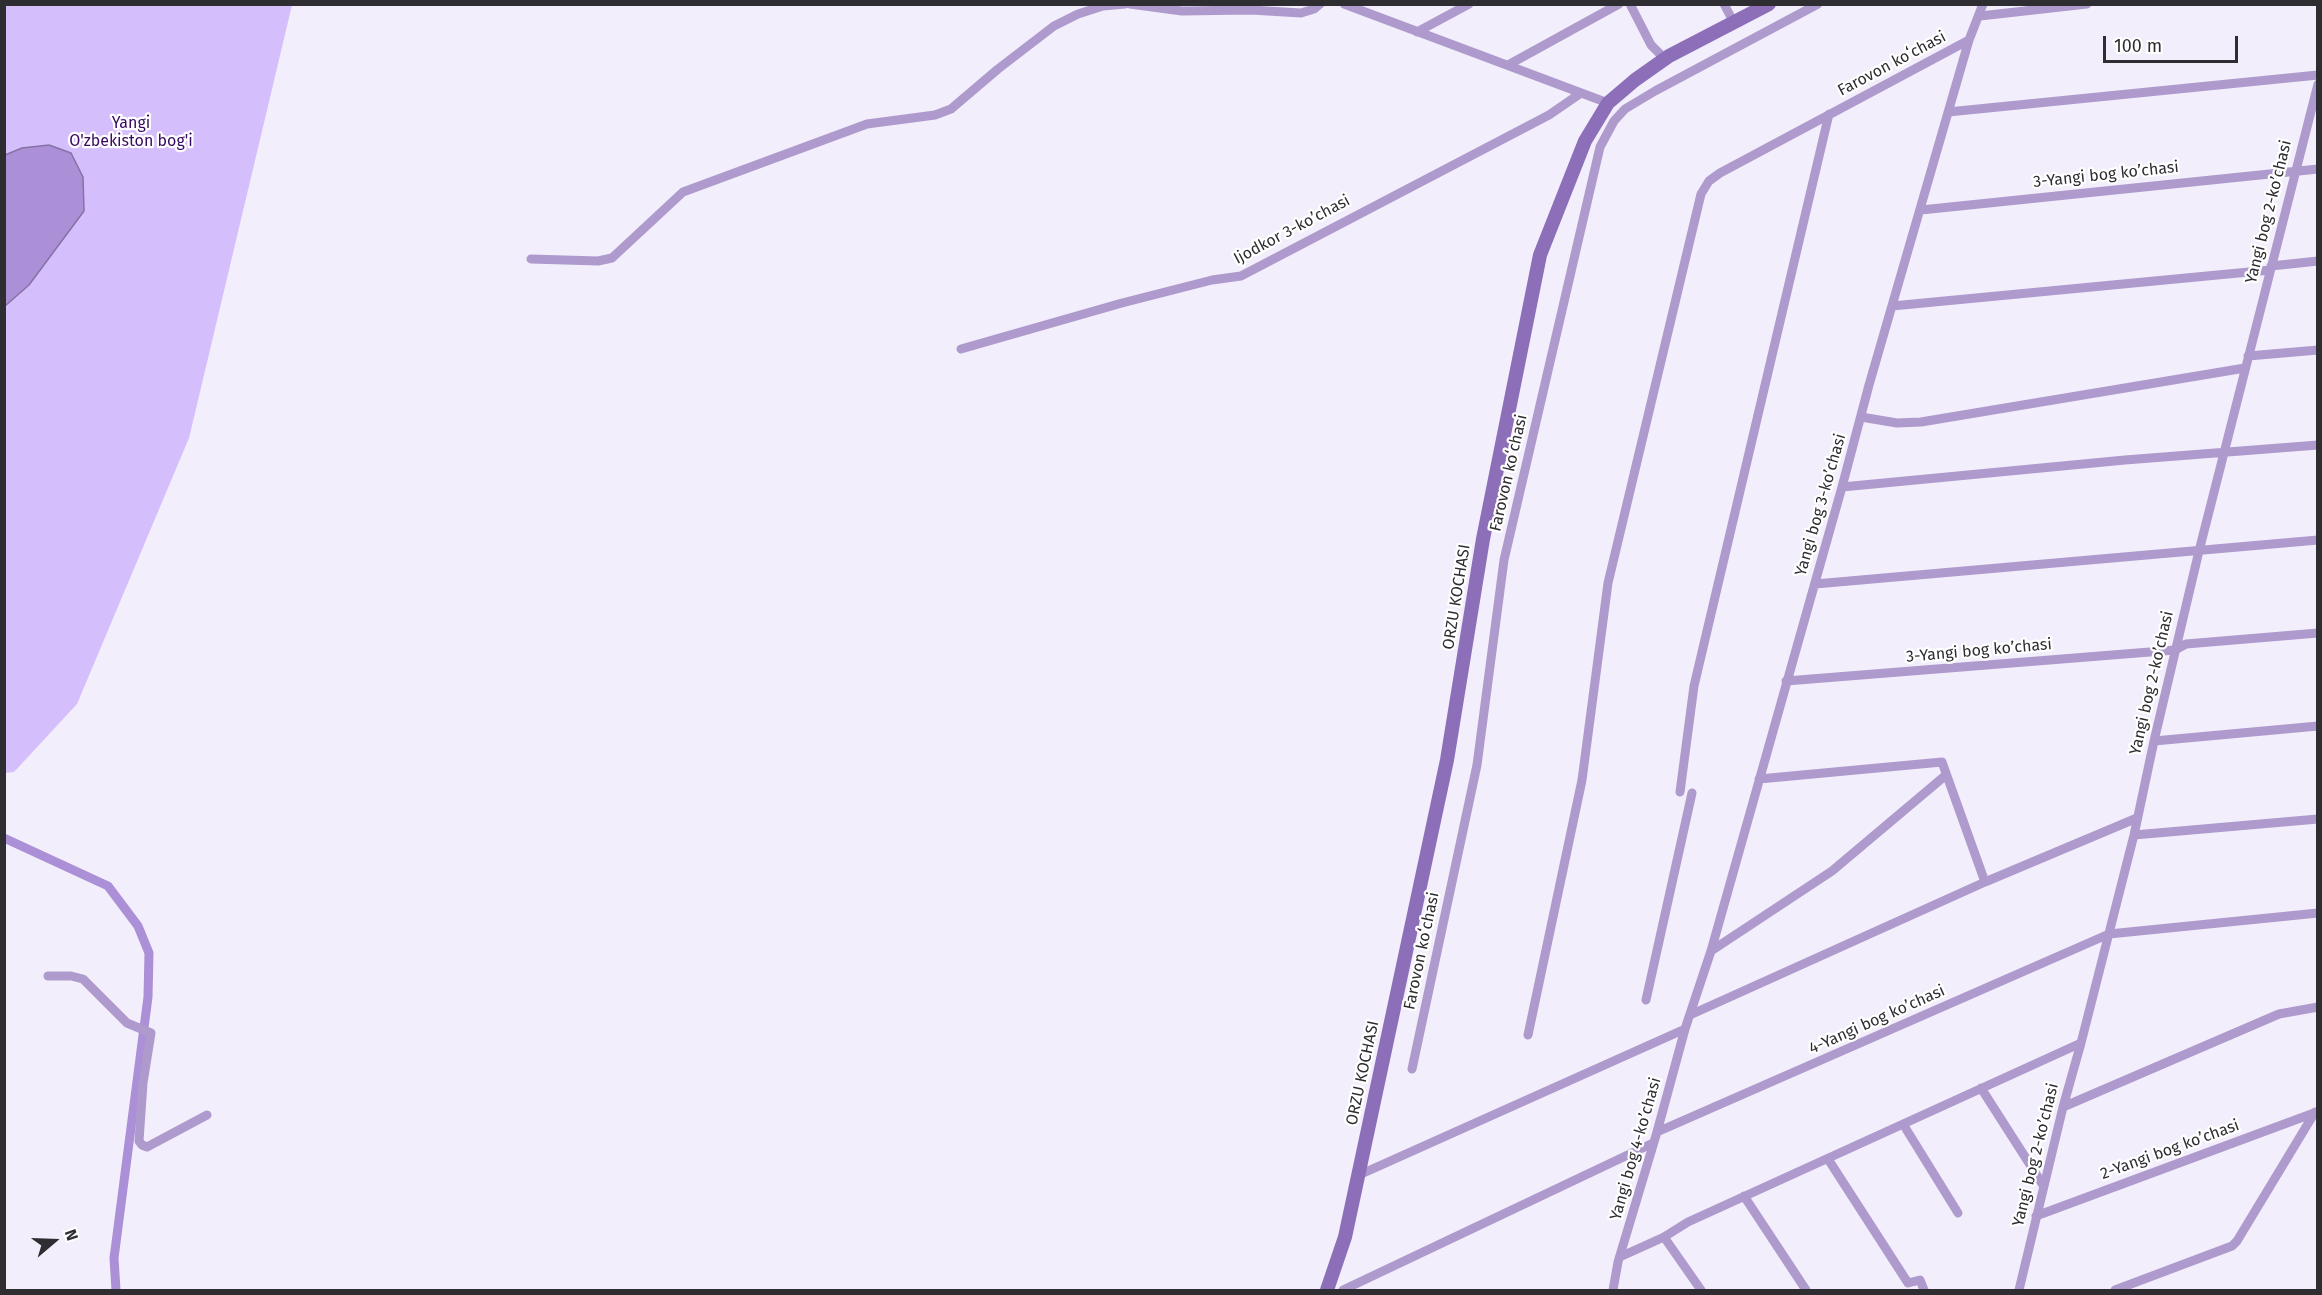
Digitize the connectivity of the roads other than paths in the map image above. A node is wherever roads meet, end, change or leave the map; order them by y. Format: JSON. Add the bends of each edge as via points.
{"nodes":[{"id":1,"x":1127,"y":4,"type":"edge"},
{"id":2,"x":1320,"y":4,"type":"edge"},
{"id":3,"x":1344,"y":4,"type":"edge"},
{"id":4,"x":1469,"y":4,"type":"edge"},
{"id":5,"x":1618,"y":4,"type":"edge"},
{"id":6,"x":1630,"y":4,"type":"edge"},
{"id":7,"x":1725,"y":4,"type":"edge"},
{"id":8,"x":1769,"y":4,"type":"edge"},
{"id":9,"x":1818,"y":4,"type":"edge"},
{"id":10,"x":1983,"y":4,"type":"edge"},
{"id":11,"x":2087,"y":4,"type":"edge"},
{"id":12,"x":1980,"y":16,"type":"junction"},
{"id":13,"x":1734,"y":22,"type":"junction"},
{"id":14,"x":1417,"y":32,"type":"junction"},
{"id":15,"x":1969,"y":40,"type":"junction"},
{"id":16,"x":1665,"y":59,"type":"junction"},
{"id":17,"x":1508,"y":65,"type":"junction"},
{"id":18,"x":2318,"y":75,"type":"edge"},
{"id":19,"x":2318,"y":84,"type":"edge"},
{"id":20,"x":1581,"y":93,"type":"junction"},
{"id":21,"x":1608,"y":103,"type":"junction"},
{"id":22,"x":1948,"y":112,"type":"junction"},
{"id":23,"x":1829,"y":114,"type":"junction"},
{"id":24,"x":2318,"y":169,"type":"edge"},
{"id":25,"x":2294,"y":171,"type":"junction"},
{"id":26,"x":1921,"y":210,"type":"junction"},
{"id":27,"x":531,"y":259,"type":"dead end"},
{"id":28,"x":2318,"y":261,"type":"edge"},
{"id":29,"x":2271,"y":268,"type":"junction"},
{"id":30,"x":1892,"y":306,"type":"junction"},
{"id":31,"x":962,"y":349,"type":"dead end"},
{"id":32,"x":2318,"y":350,"type":"edge"},
{"id":33,"x":2248,"y":356,"type":"junction"},
{"id":34,"x":2244,"y":368,"type":"junction"},
{"id":35,"x":1861,"y":417,"type":"junction"},
{"id":36,"x":2318,"y":445,"type":"edge"},
{"id":37,"x":2223,"y":453,"type":"junction"},
{"id":38,"x":1842,"y":487,"type":"junction"},
{"id":39,"x":2318,"y":540,"type":"edge"},
{"id":40,"x":2199,"y":551,"type":"junction"},
{"id":41,"x":1815,"y":584,"type":"junction"},
{"id":42,"x":2318,"y":633,"type":"edge"},
{"id":43,"x":2175,"y":650,"type":"junction"},
{"id":44,"x":1786,"y":681,"type":"junction"},
{"id":45,"x":2318,"y":726,"type":"edge"},
{"id":46,"x":2154,"y":741,"type":"junction"},
{"id":47,"x":1946,"y":775,"type":"junction"},
{"id":48,"x":1759,"y":779,"type":"junction"},
{"id":49,"x":1680,"y":792,"type":"dead end"},
{"id":50,"x":1692,"y":793,"type":"dead end"},
{"id":51,"x":2137,"y":818,"type":"junction"},
{"id":52,"x":2318,"y":819,"type":"edge"},
{"id":53,"x":2134,"y":835,"type":"junction"},
{"id":54,"x":1985,"y":882,"type":"junction"},
{"id":55,"x":2318,"y":913,"type":"edge"},
{"id":56,"x":2109,"y":934,"type":"junction"},
{"id":57,"x":1711,"y":951,"type":"junction"},
{"id":58,"x":48,"y":976,"type":"dead end"},
{"id":59,"x":1646,"y":1000,"type":"dead end"},
{"id":60,"x":2318,"y":1007,"type":"edge"},
{"id":61,"x":1690,"y":1015,"type":"junction"},
{"id":62,"x":1685,"y":1029,"type":"junction"},
{"id":63,"x":1528,"y":1035,"type":"dead end"},
{"id":64,"x":2081,"y":1043,"type":"junction"},
{"id":65,"x":1412,"y":1069,"type":"dead end"},
{"id":66,"x":1981,"y":1088,"type":"junction"},
{"id":67,"x":2062,"y":1107,"type":"junction"},
{"id":68,"x":2316,"y":1111,"type":"edge"},
{"id":69,"x":207,"y":1115,"type":"dead end"},
{"id":70,"x":1903,"y":1124,"type":"junction"},
{"id":71,"x":1657,"y":1132,"type":"junction"},
{"id":72,"x":1653,"y":1143,"type":"junction"},
{"id":73,"x":1828,"y":1159,"type":"junction"},
{"id":74,"x":1359,"y":1174,"type":"junction"},
{"id":75,"x":2043,"y":1185,"type":"junction"},
{"id":76,"x":1744,"y":1196,"type":"junction"},
{"id":77,"x":1958,"y":1213,"type":"dead end"},
{"id":78,"x":2036,"y":1216,"type":"junction"},
{"id":79,"x":1664,"y":1237,"type":"junction"},
{"id":80,"x":1622,"y":1256,"type":"junction"},
{"id":81,"x":1327,"y":1290,"type":"edge"},
{"id":82,"x":1343,"y":1290,"type":"edge"},
{"id":83,"x":1612,"y":1290,"type":"edge"},
{"id":84,"x":1701,"y":1290,"type":"edge"},
{"id":85,"x":1806,"y":1290,"type":"edge"},
{"id":86,"x":1924,"y":1290,"type":"edge"},
{"id":87,"x":2019,"y":1290,"type":"edge"},
{"id":88,"x":2115,"y":1290,"type":"edge"}],
"edges":[{"from":1,"to":2,"type":"street","via":[[1182,11],[1301,14]]},
{"from":1,"to":27,"type":"street","via":[[1103,6],[1054,26],[951,109],[935,115],[867,124],[683,192],[612,258]]},
{"from":3,"to":14,"type":"street"},
{"from":4,"to":14,"type":"street"},
{"from":5,"to":17,"type":"street"},
{"from":6,"to":16,"type":"street","via":[[1651,45]]},
{"from":7,"to":13,"type":"street"},
{"from":8,"to":13,"type":"main road","name":"ORZU KOCHASI"},
{"from":9,"to":65,"type":"street","name":"Farovon koʻchasi","via":[[1625,108],[1600,147],[1504,560],[1477,765]]},
{"from":10,"to":12,"type":"street","name":"Yangi bog 3-koʼchasi"},
{"from":11,"to":12,"type":"street"},
{"from":12,"to":15,"type":"street","name":"Yangi bog 3-koʼchasi"},
{"from":13,"to":16,"type":"main road","name":"ORZU KOCHASI"},
{"from":14,"to":17,"type":"street"},
{"from":15,"to":22,"type":"street","name":"Yangi bog 3-koʼchasi"},
{"from":15,"to":23,"type":"street","name":"Farovon koʻchasi"},
{"from":16,"to":21,"type":"main road","name":"ORZU KOCHASI"},
{"from":17,"to":20,"type":"street"},
{"from":18,"to":22,"type":"street"},
{"from":19,"to":25,"type":"street","name":"Yangi bog 2-koʼchasi"},
{"from":20,"to":21,"type":"street"},
{"from":20,"to":31,"type":"street","name":"Ijodkor 3-koʼchasi","via":[[1549,115],[1240,276],[1122,303]]},
{"from":21,"to":74,"type":"main road","name":"ORZU KOCHASI","via":[[1585,141],[1540,255],[1484,539],[1446,760]]},
{"from":22,"to":26,"type":"street","name":"Yangi bog 3-koʼchasi"},
{"from":23,"to":49,"type":"street","name":"Farovon koʻchasi","via":[[1694,686]]},
{"from":23,"to":63,"type":"street","name":"Farovon koʻchasi","via":[[1720,173],[1701,194],[1608,583],[1582,780]]},
{"from":24,"to":25,"type":"street"},
{"from":25,"to":26,"type":"street","name":"3-Yangi bog koʼchasi"},
{"from":25,"to":29,"type":"street","name":"Yangi bog 2-koʼchasi"},
{"from":26,"to":30,"type":"street","name":"Yangi bog 3-koʼchasi"},
{"from":28,"to":29,"type":"street"},
{"from":29,"to":30,"type":"street"},
{"from":29,"to":33,"type":"street","name":"Yangi bog 2-koʼchasi"},
{"from":30,"to":35,"type":"street","name":"Yangi bog 3-koʼchasi"},
{"from":32,"to":33,"type":"street"},
{"from":33,"to":34,"type":"street","name":"Yangi bog 2-koʼchasi"},
{"from":34,"to":35,"type":"street","via":[[1921,422]]},
{"from":34,"to":37,"type":"street","name":"Yangi bog 2-koʼchasi"},
{"from":35,"to":38,"type":"street","name":"Yangi bog 3-koʼchasi"},
{"from":36,"to":37,"type":"street"},
{"from":37,"to":38,"type":"street"},
{"from":37,"to":40,"type":"street","name":"Yangi bog 2-koʼchasi"},
{"from":38,"to":41,"type":"street","name":"Yangi bog 3-koʼchasi"},
{"from":39,"to":40,"type":"street"},
{"from":40,"to":41,"type":"street"},
{"from":40,"to":43,"type":"street","name":"Yangi bog 2-koʼchasi"},
{"from":41,"to":44,"type":"street","name":"Yangi bog 3-koʼchasi"},
{"from":42,"to":43,"type":"street","via":[[2186,644]]},
{"from":43,"to":44,"type":"street","name":"3-Yangi bog koʼchasi"},
{"from":43,"to":46,"type":"street","name":"Yangi bog 2-koʼchasi"},
{"from":44,"to":48,"type":"street","name":"Yangi bog 3-koʼchasi"},
{"from":45,"to":46,"type":"street"},
{"from":46,"to":51,"type":"street","name":"Yangi bog 2-koʼchasi"},
{"from":47,"to":48,"type":"street","via":[[1938,761]]},
{"from":47,"to":54,"type":"street"},
{"from":47,"to":57,"type":"street","via":[[1832,871]]},
{"from":48,"to":57,"type":"street","name":"Yangi bog 3-koʼchasi"},
{"from":50,"to":59,"type":"street"},
{"from":51,"to":53,"type":"street","name":"Yangi bog 2-koʼchasi"},
{"from":51,"to":54,"type":"street"},
{"from":52,"to":53,"type":"street"},
{"from":53,"to":56,"type":"street","name":"Yangi bog 2-koʼchasi"},
{"from":54,"to":61,"type":"street"},
{"from":55,"to":56,"type":"street"},
{"from":56,"to":64,"type":"street","name":"Yangi bog 2-koʼchasi"},
{"from":56,"to":71,"type":"street","name":"4-Yangi bog koʼchasi"},
{"from":57,"to":61,"type":"street","name":"Yangi bog 3-koʼchasi"},
{"from":58,"to":69,"type":"street","via":[[83,980],[126,1023],[151,1033],[143,1083],[139,1141],[142,1145],[147,1147]]},
{"from":60,"to":67,"type":"street","via":[[2278,1014]]},
{"from":61,"to":62,"type":"street","name":"Yangi bog 4-koʼchasi"},
{"from":62,"to":71,"type":"street","name":"Yangi bog 4-koʼchasi"},
{"from":62,"to":74,"type":"street"},
{"from":64,"to":66,"type":"street"},
{"from":64,"to":67,"type":"street","name":"Yangi bog 2-koʼchasi"},
{"from":66,"to":70,"type":"street"},
{"from":66,"to":75,"type":"street"},
{"from":67,"to":75,"type":"street","name":"Yangi bog 2-koʼchasi"},
{"from":68,"to":78,"type":"street","name":"2-Yangi bog koʼchasi"},
{"from":68,"to":88,"type":"street","via":[[2232,1246]]},
{"from":70,"to":73,"type":"street"},
{"from":70,"to":77,"type":"street"},
{"from":71,"to":72,"type":"street","name":"Yangi bog 4-koʼchasi"},
{"from":72,"to":80,"type":"street","name":"Yangi bog 4-koʼchasi"},
{"from":72,"to":82,"type":"street"},
{"from":73,"to":76,"type":"street"},
{"from":73,"to":86,"type":"street","via":[[1908,1283],[1920,1280]]},
{"from":74,"to":81,"type":"main road","name":"ORZU KOCHASI","via":[[1345,1237]]},
{"from":75,"to":78,"type":"street","name":"Yangi bog 2-koʼchasi"},
{"from":76,"to":79,"type":"street"},
{"from":76,"to":85,"type":"street"},
{"from":78,"to":87,"type":"street","name":"Yangi bog 2-koʼchasi"},
{"from":79,"to":80,"type":"street"},
{"from":79,"to":84,"type":"street"},
{"from":80,"to":83,"type":"street","name":"Yangi bog 4-koʼchasi"}]}
